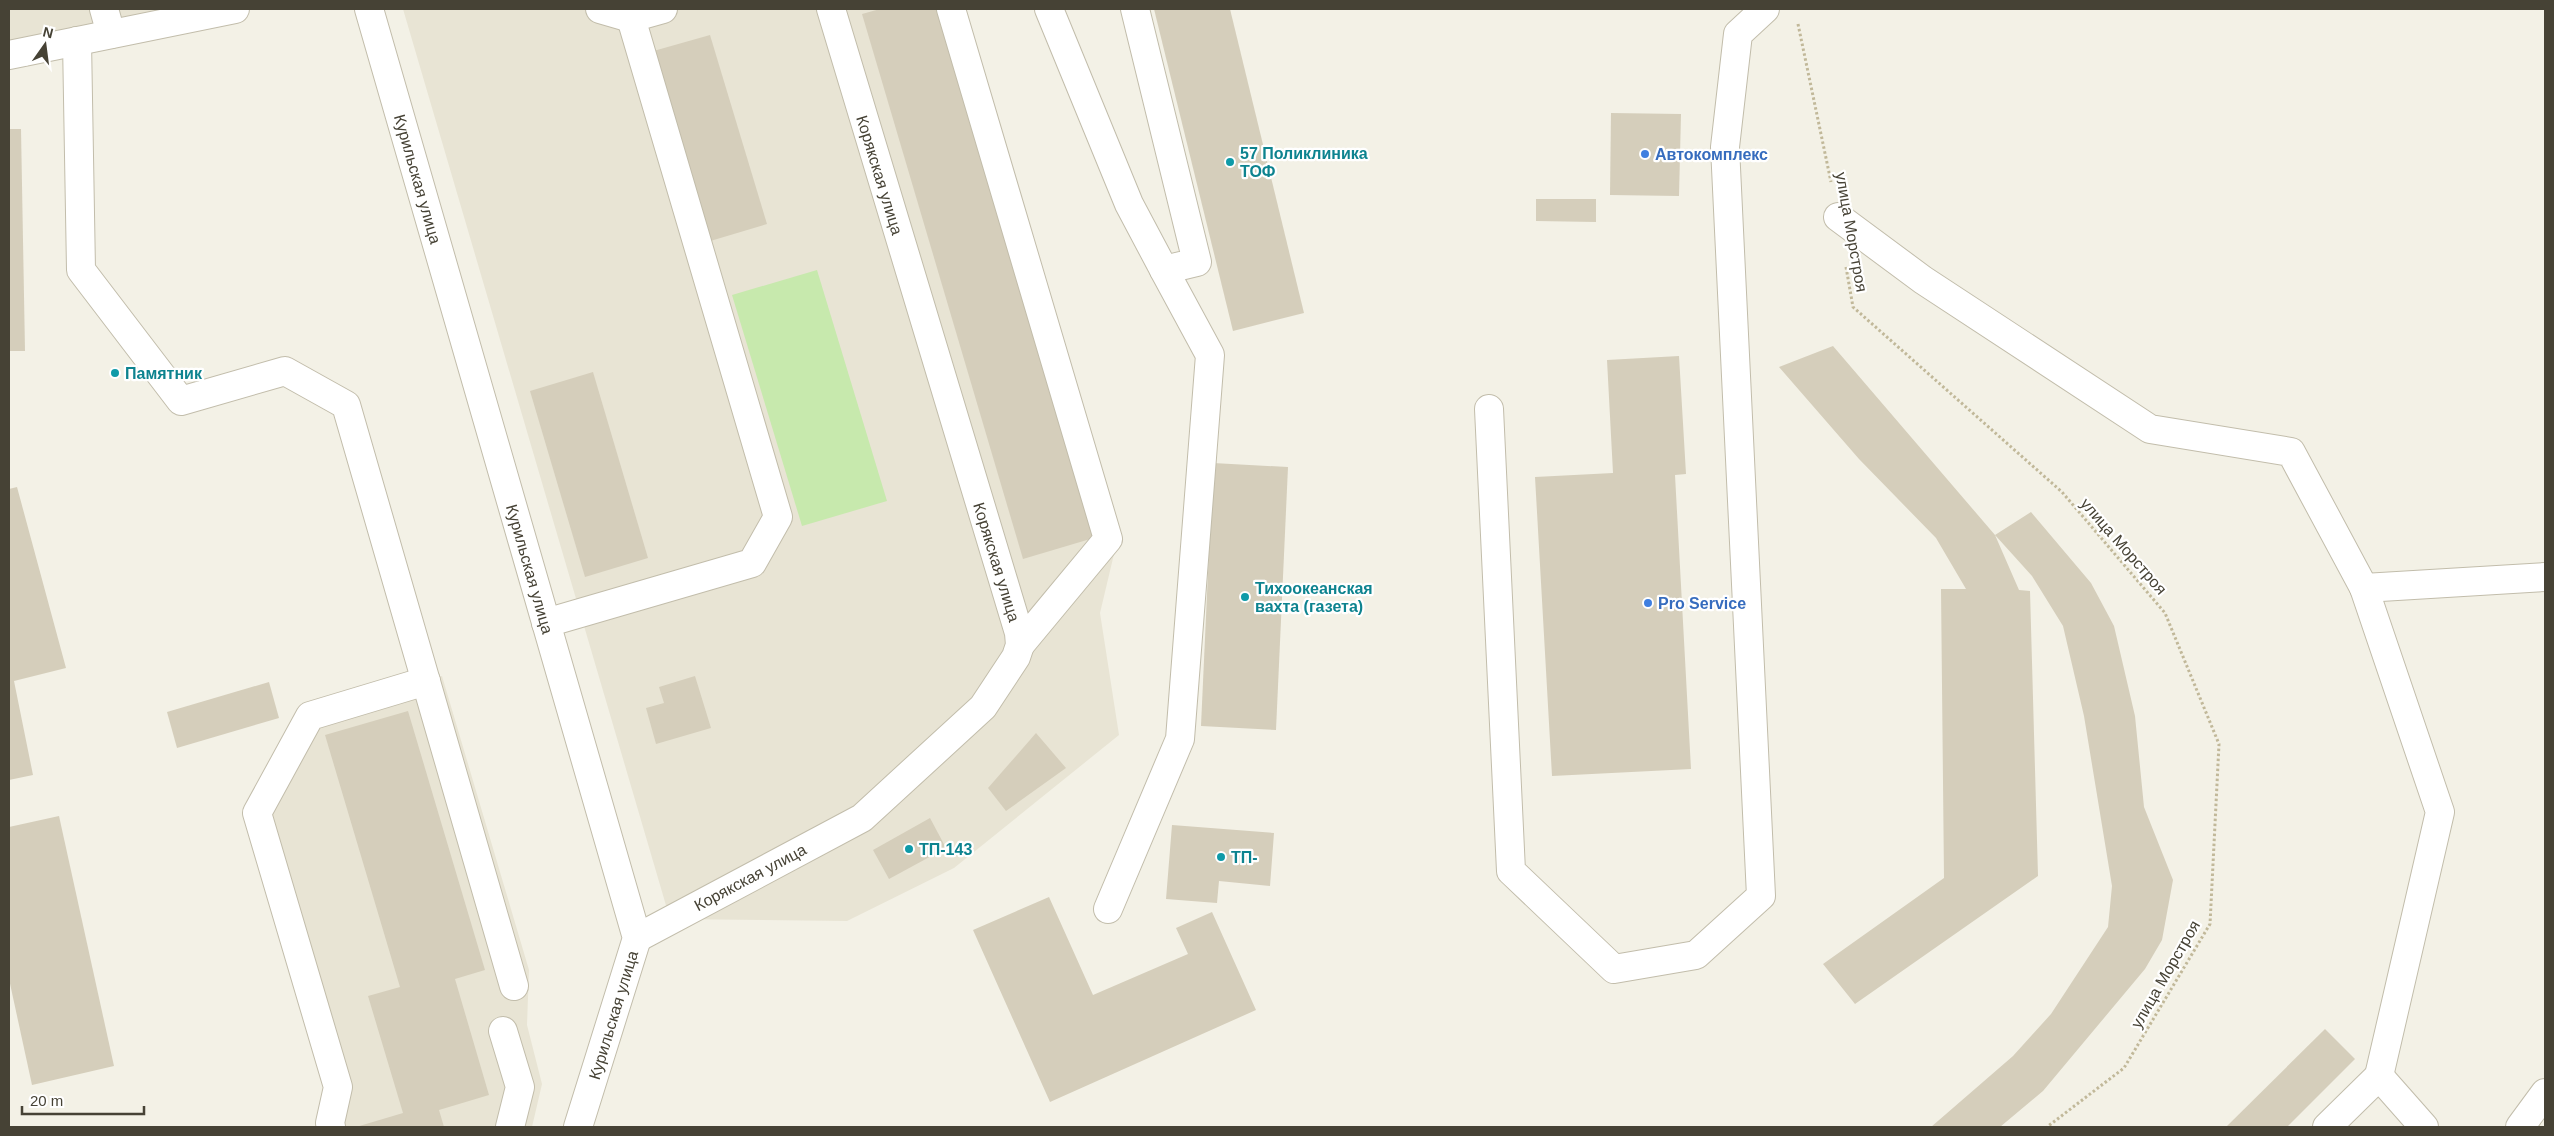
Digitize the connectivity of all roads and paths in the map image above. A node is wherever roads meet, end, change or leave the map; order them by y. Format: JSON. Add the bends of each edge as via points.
{"nodes":[{"id":1,"x":235,"y":9,"type":"edge"},
{"id":2,"x":369,"y":9,"type":"edge"},
{"id":3,"x":600,"y":9,"type":"edge"},
{"id":4,"x":662,"y":9,"type":"edge"},
{"id":5,"x":951,"y":9,"type":"edge"},
{"id":6,"x":1049,"y":9,"type":"edge"},
{"id":7,"x":1135,"y":9,"type":"edge"},
{"id":8,"x":1765,"y":9,"type":"edge"},
{"id":9,"x":833,"y":10,"type":"edge"},
{"id":10,"x":631,"y":18,"type":"junction"},
{"id":11,"x":1797,"y":18,"type":"dead end"},
{"id":12,"x":108,"y":21,"type":"edge"},
{"id":13,"x":77,"y":41,"type":"junction"},
{"id":14,"x":9,"y":55,"type":"edge"},
{"id":15,"x":1838,"y":217,"type":"junction"},
{"id":16,"x":1164,"y":270,"type":"junction"},
{"id":17,"x":1489,"y":409,"type":"dead end"},
{"id":18,"x":2545,"y":577,"type":"edge"},
{"id":19,"x":2364,"y":588,"type":"junction"},
{"id":20,"x":546,"y":623,"type":"junction"},
{"id":21,"x":1020,"y":645,"type":"junction"},
{"id":22,"x":426,"y":682,"type":"junction"},
{"id":23,"x":1108,"y":909,"type":"dead end"},
{"id":24,"x":636,"y":938,"type":"junction"},
{"id":25,"x":514,"y":986,"type":"dead end"},
{"id":26,"x":503,"y":1031,"type":"dead end"},
{"id":27,"x":2379,"y":1076,"type":"junction"},
{"id":28,"x":2545,"y":1093,"type":"edge"},
{"id":29,"x":331,"y":1127,"type":"edge"},
{"id":30,"x":510,"y":1127,"type":"edge"},
{"id":31,"x":578,"y":1127,"type":"edge"},
{"id":32,"x":2047,"y":1127,"type":"edge"},
{"id":33,"x":2327,"y":1127,"type":"edge"},
{"id":34,"x":2424,"y":1127,"type":"edge"},
{"id":35,"x":2520,"y":1127,"type":"edge"}],
"edges":[{"from":1,"to":12,"type":"street"},
{"from":2,"to":20,"type":"street","name":"Курильская улица"},
{"from":3,"to":10,"type":"street"},
{"from":4,"to":10,"type":"street"},
{"from":5,"to":21,"type":"street","via":[[1108,539]]},
{"from":6,"to":16,"type":"street","via":[[1129,204]]},
{"from":7,"to":16,"type":"street","via":[[1197,262]]},
{"from":8,"to":17,"type":"street","via":[[1738,34],[1725,147],[1761,896],[1696,955],[1614,969],[1511,871]]},
{"from":9,"to":21,"type":"street","name":"Корякская улица"},
{"from":10,"to":20,"type":"street","via":[[778,516],[752,563]]},
{"from":11,"to":15,"type":"path","name":"улица Морстроя"},
{"from":12,"to":13,"type":"street"},
{"from":13,"to":14,"type":"street"},
{"from":13,"to":22,"type":"street","via":[[81,270],[180,401],[285,371],[346,405]]},
{"from":15,"to":19,"type":"street","via":[[1923,280],[2150,429],[2291,452]]},
{"from":15,"to":32,"type":"path","name":"улица Морстроя","via":[[1853,307],[2062,492],[2166,613],[2218,744],[2210,924],[2124,1068]]},
{"from":16,"to":23,"type":"street","via":[[1210,354],[1180,739]]},
{"from":18,"to":19,"type":"street"},
{"from":19,"to":27,"type":"street","via":[[2440,812]]},
{"from":20,"to":24,"type":"street","name":"Курильская улица"},
{"from":21,"to":24,"type":"street","name":"Корякская улица","via":[[1016,657],[983,707],[862,818]]},
{"from":22,"to":25,"type":"street"},
{"from":22,"to":29,"type":"street","via":[[310,716],[257,814],[338,1087]]},
{"from":24,"to":31,"type":"street","name":"Курильская улица"},
{"from":26,"to":30,"type":"street","via":[[520,1088]]},
{"from":27,"to":33,"type":"street"},
{"from":27,"to":34,"type":"street"},
{"from":28,"to":35,"type":"street"}]}
